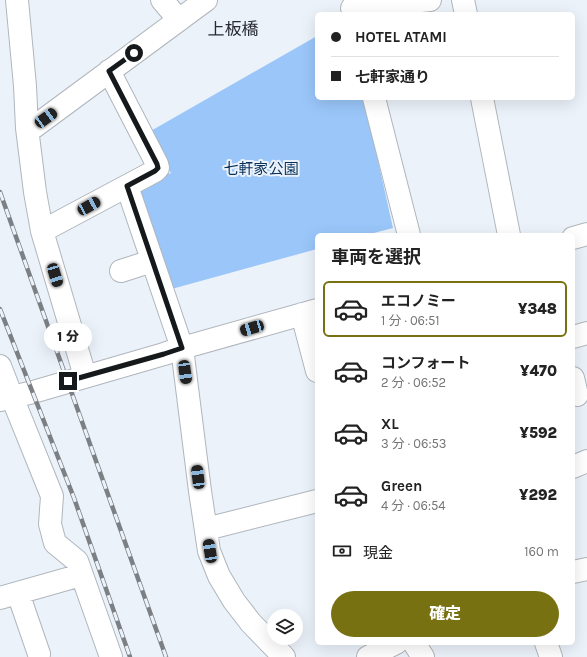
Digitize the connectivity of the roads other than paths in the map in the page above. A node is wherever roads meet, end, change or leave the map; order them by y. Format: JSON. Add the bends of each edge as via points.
{"nodes":[{"id":1,"x":17,"y":0,"type":"edge"},
{"id":2,"x":162,"y":0,"type":"edge"},
{"id":3,"x":206,"y":0,"type":"edge"},
{"id":4,"x":430,"y":0,"type":"edge"},
{"id":5,"x":463,"y":0,"type":"edge"},
{"id":6,"x":351,"y":8,"type":"edge"},
{"id":7,"x":466,"y":12,"type":"edge"},
{"id":8,"x":179,"y":20,"type":"junction"},
{"id":9,"x":109,"y":71,"type":"junction"},
{"id":10,"x":375,"y":100,"type":"edge"},
{"id":11,"x":482,"y":100,"type":"edge"},
{"id":12,"x":27,"y":128,"type":"junction"},
{"id":13,"x":127,"y":186,"type":"junction"},
{"id":14,"x":42,"y":231,"type":"junction"},
{"id":15,"x":408,"y":233,"type":"edge"},
{"id":16,"x":509,"y":233,"type":"edge"},
{"id":17,"x":587,"y":234,"type":"edge"},
{"id":18,"x":575,"y":237,"type":"edge"},
{"id":19,"x":152,"y":261,"type":"junction"},
{"id":20,"x":121,"y":271,"type":"dead end"},
{"id":21,"x":310,"y":312,"type":"edge"},
{"id":22,"x":587,"y":333,"type":"edge"},
{"id":23,"x":575,"y":336,"type":"edge"},
{"id":24,"x":182,"y":348,"type":"junction"},
{"id":25,"x":315,"y":354,"type":"edge"},
{"id":26,"x":0,"y":366,"type":"edge"},
{"id":27,"x":85,"y":376,"type":"junction"},
{"id":28,"x":6,"y":398,"type":"edge"},
{"id":29,"x":587,"y":461,"type":"edge"},
{"id":30,"x":575,"y":466,"type":"edge"},
{"id":31,"x":315,"y":502,"type":"edge"},
{"id":32,"x":206,"y":529,"type":"junction"},
{"id":33,"x":587,"y":569,"type":"edge"},
{"id":34,"x":575,"y":572,"type":"edge"},
{"id":35,"x":81,"y":575,"type":"junction"},
{"id":36,"x":9,"y":595,"type":"edge"},
{"id":37,"x":392,"y":645,"type":"edge"},
{"id":38,"x":415,"y":645,"type":"edge"},
{"id":39,"x":547,"y":645,"type":"edge"},
{"id":40,"x":39,"y":654,"type":"dead end"},
{"id":41,"x":111,"y":657,"type":"edge"},
{"id":42,"x":284,"y":657,"type":"edge"},
{"id":43,"x":368,"y":657,"type":"edge"},
{"id":44,"x":423,"y":657,"type":"edge"},
{"id":45,"x":551,"y":657,"type":"edge"}],
"edges":[{"from":1,"to":12,"type":"street"},
{"from":2,"to":8,"type":"street"},
{"from":3,"to":8,"type":"street"},
{"from":4,"to":6,"type":"street"},
{"from":5,"to":7,"type":"street"},
{"from":8,"to":9,"type":"street"},
{"from":9,"to":12,"type":"street","via":[[34,127]]},
{"from":9,"to":13,"type":"street","via":[[158,168]]},
{"from":10,"to":15,"type":"street"},
{"from":11,"to":16,"type":"street"},
{"from":12,"to":14,"type":"street"},
{"from":13,"to":14,"type":"street"},
{"from":13,"to":19,"type":"street"},
{"from":14,"to":27,"type":"street"},
{"from":17,"to":18,"type":"street"},
{"from":19,"to":20,"type":"street"},
{"from":19,"to":24,"type":"street"},
{"from":21,"to":24,"type":"street"},
{"from":21,"to":25,"type":"street"},
{"from":22,"to":23,"type":"street"},
{"from":24,"to":27,"type":"street"},
{"from":24,"to":32,"type":"street"},
{"from":26,"to":28,"type":"street"},
{"from":27,"to":28,"type":"street"},
{"from":28,"to":35,"type":"street","via":[[52,496],[50,524],[55,543],[77,561]]},
{"from":29,"to":30,"type":"street"},
{"from":31,"to":32,"type":"street"},
{"from":32,"to":42,"type":"street","via":[[212,557],[230,595],[251,623]]},
{"from":33,"to":34,"type":"street"},
{"from":35,"to":36,"type":"street"},
{"from":35,"to":41,"type":"street"},
{"from":36,"to":40,"type":"street"},
{"from":37,"to":43,"type":"street"},
{"from":38,"to":44,"type":"street"},
{"from":39,"to":45,"type":"street"}]}
